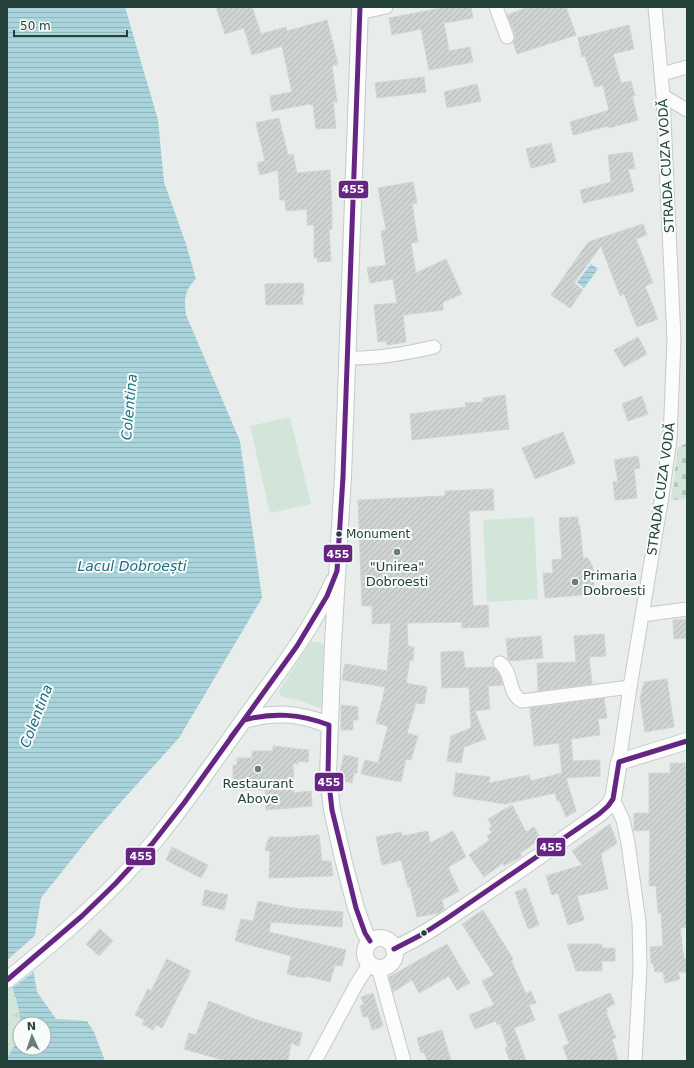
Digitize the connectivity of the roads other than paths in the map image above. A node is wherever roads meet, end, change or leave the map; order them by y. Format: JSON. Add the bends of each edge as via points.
{"nodes":[{"id":1,"x":386,"y":7,"type":"edge"},
{"id":2,"x":496,"y":7,"type":"edge"},
{"id":3,"x":655,"y":7,"type":"edge"},
{"id":4,"x":360,"y":10,"type":"edge"},
{"id":5,"x":507,"y":37,"type":"dead end"},
{"id":6,"x":687,"y":67,"type":"edge"},
{"id":7,"x":662,"y":74,"type":"junction"},
{"id":8,"x":663,"y":96,"type":"junction"},
{"id":9,"x":687,"y":110,"type":"edge"},
{"id":10,"x":434,"y":347,"type":"dead end"},
{"id":11,"x":346,"y":358,"type":"junction"},
{"id":12,"x":337,"y":572,"type":"junction"},
{"id":13,"x":687,"y":609,"type":"edge"},
{"id":14,"x":642,"y":615,"type":"junction"},
{"id":15,"x":500,"y":663,"type":"dead end"},
{"id":16,"x":630,"y":687,"type":"junction"},
{"id":17,"x":244,"y":720,"type":"junction"},
{"id":18,"x":329,"y":725,"type":"junction"},
{"id":19,"x":687,"y":741,"type":"edge"},
{"id":20,"x":619,"y":762,"type":"junction"},
{"id":21,"x":613,"y":799,"type":"junction"},
{"id":22,"x":370,"y":941,"type":"junction"},
{"id":23,"x":394,"y":949,"type":"junction"},
{"id":24,"x":374,"y":965,"type":"junction"},
{"id":25,"x":7,"y":980,"type":"edge"},
{"id":26,"x":317,"y":1059,"type":"edge"},
{"id":27,"x":404,"y":1061,"type":"edge"},
{"id":28,"x":635,"y":1061,"type":"edge"}],
"edges":[{"from":1,"to":4,"type":"street"},
{"from":2,"to":5,"type":"street"},
{"from":3,"to":7,"type":"street","name":"STRADA CUZA VODĂ"},
{"from":4,"to":11,"type":"street"},
{"from":6,"to":7,"type":"street"},
{"from":7,"to":8,"type":"street","name":"STRADA CUZA VODĂ"},
{"from":8,"to":9,"type":"street"},
{"from":8,"to":14,"type":"street","name":"STRADA CUZA VODĂ","via":[[674,366],[668,453]]},
{"from":10,"to":11,"type":"street","via":[[395,356]]},
{"from":11,"to":12,"type":"street"},
{"from":12,"to":17,"type":"street","via":[[316,616]]},
{"from":12,"to":18,"type":"street"},
{"from":13,"to":14,"type":"street"},
{"from":14,"to":16,"type":"street","name":"STRADA CUZA VODĂ"},
{"from":15,"to":16,"type":"street","via":[[506,669],[514,694],[522,701]]},
{"from":16,"to":20,"type":"street","name":"STRADA CUZA VODĂ"},
{"from":17,"to":18,"type":"street","via":[[286,714],[304,716]]},
{"from":17,"to":25,"type":"street","via":[[152,844],[82,916]]},
{"from":18,"to":22,"type":"street","via":[[328,775],[333,817],[356,908]]},
{"from":19,"to":20,"type":"street"},
{"from":20,"to":21,"type":"street","name":"STRADA CUZA VODĂ"},
{"from":21,"to":23,"type":"street","via":[[599,814],[497,886],[425,933]]},
{"from":21,"to":28,"type":"street","via":[[623,820],[628,843],[638,922],[640,967]]},
{"from":22,"to":23,"type":"street","via":[[384,938]]},
{"from":22,"to":24,"type":"street","via":[[365,954]]},
{"from":23,"to":24,"type":"street","via":[[395,954],[387,966]]},
{"from":24,"to":26,"type":"street","via":[[356,985]]},
{"from":24,"to":27,"type":"street"}]}
